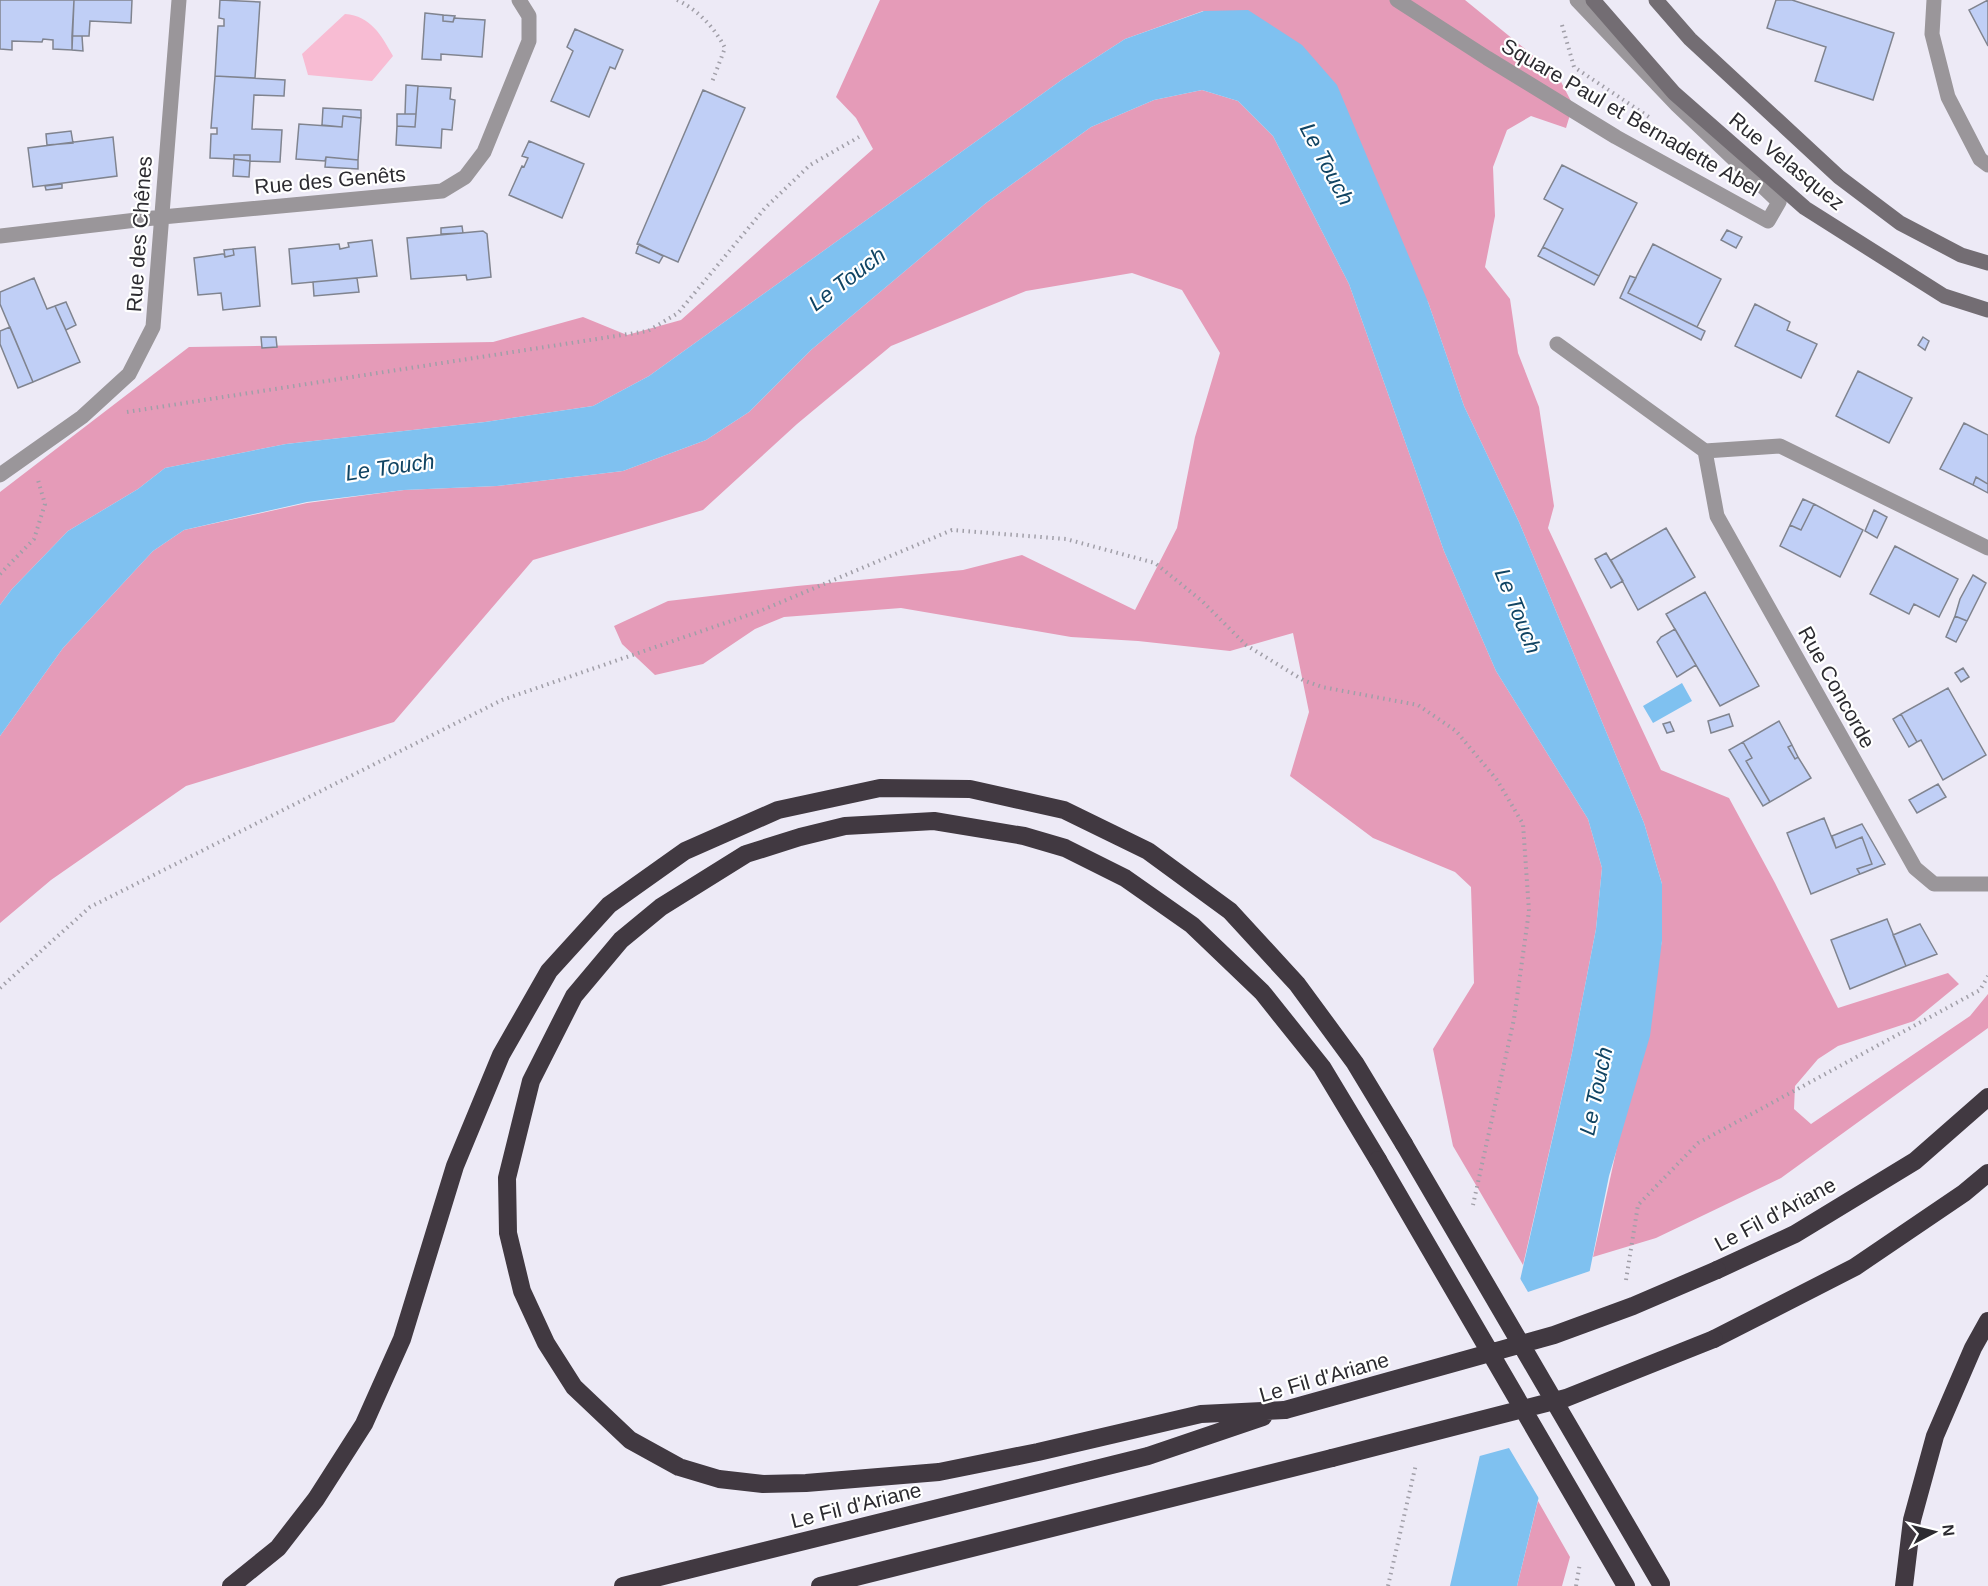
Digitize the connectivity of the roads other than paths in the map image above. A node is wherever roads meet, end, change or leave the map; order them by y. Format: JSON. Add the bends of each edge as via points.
{"nodes":[{"id":1,"x":179,"y":0,"type":"edge"},
{"id":2,"x":519,"y":0,"type":"edge"},
{"id":3,"x":1397,"y":0,"type":"edge"},
{"id":4,"x":1577,"y":0,"type":"edge"},
{"id":5,"x":1593,"y":0,"type":"edge"},
{"id":6,"x":1656,"y":0,"type":"edge"},
{"id":7,"x":1934,"y":0,"type":"edge"},
{"id":8,"x":1988,"y":165,"type":"edge"},
{"id":9,"x":162,"y":217,"type":"junction"},
{"id":10,"x":0,"y":236,"type":"edge"},
{"id":11,"x":1988,"y":263,"type":"edge"},
{"id":12,"x":1988,"y":310,"type":"edge"},
{"id":13,"x":1557,"y":344,"type":"dead end"},
{"id":14,"x":1705,"y":451,"type":"junction"},
{"id":15,"x":0,"y":475,"type":"edge"},
{"id":16,"x":1988,"y":548,"type":"edge"},
{"id":17,"x":1988,"y":884,"type":"edge"},
{"id":18,"x":1988,"y":1097,"type":"edge"},
{"id":19,"x":1988,"y":1173,"type":"edge"},
{"id":20,"x":1988,"y":1321,"type":"edge"},
{"id":21,"x":1285,"y":1410,"type":"junction"},
{"id":22,"x":1662,"y":1585,"type":"edge"},
{"id":23,"x":231,"y":1586,"type":"edge"},
{"id":24,"x":623,"y":1586,"type":"edge"},
{"id":25,"x":820,"y":1586,"type":"edge"},
{"id":26,"x":1626,"y":1586,"type":"edge"},
{"id":27,"x":1904,"y":1586,"type":"edge"}],
"edges":[{"from":1,"to":9,"type":"street","name":"Rue des Chênes"},
{"from":2,"to":9,"type":"street","name":"Rue des Genêts","via":[[530,16],[529,41],[484,152],[465,177],[442,191]]},
{"from":3,"to":4,"type":"street","name":"Square Paul et Bernadette Abel","via":[[1616,137],[1768,221],[1779,202],[1677,105]]},
{"from":5,"to":12,"type":"street","name":"Rue Velasquez","via":[[1674,93],[1805,208],[1944,296]]},
{"from":6,"to":11,"type":"street","name":"Rue Velasquez","via":[[1690,39],[1839,177],[1900,223],[1961,255]]},
{"from":7,"to":8,"type":"street","via":[[1932,34],[1947,97],[1980,159]]},
{"from":9,"to":10,"type":"street","name":"Rue des Genêts"},
{"from":9,"to":15,"type":"street","name":"Rue des Chênes","via":[[153,327],[129,374],[82,417]]},
{"from":13,"to":14,"type":"street"},
{"from":14,"to":16,"type":"street","via":[[1780,446]]},
{"from":14,"to":17,"type":"street","name":"Rue Concorde","via":[[1717,516],[1915,868],[1934,884]]},
{"from":18,"to":21,"type":"highway","name":"Le Fil d'Ariane","bridge":true,"via":[[1915,1161],[1795,1234],[1717,1270],[1554,1335]]},
{"from":19,"to":25,"type":"highway","bridge":true,"via":[[1855,1267],[1714,1339],[1566,1398]]},
{"from":20,"to":27,"type":"highway","via":[[1935,1436],[1912,1520]]},
{"from":21,"to":24,"type":"highway","name":"Le Fil d'Ariane","via":[[1148,1456]]},
{"from":21,"to":26,"type":"highway","bridge":true,"via":[[1201,1414],[939,1472],[806,1484],[719,1479],[680,1467],[630,1440],[574,1387],[546,1344],[522,1291],[508,1233],[507,1178],[531,1081],[574,996],[621,940],[662,907],[746,854],[845,826],[934,821],[1024,836],[1065,848],[1125,879],[1192,924],[1262,992],[1322,1067]]},
{"from":22,"to":23,"type":"highway","bridge":true,"via":[[1355,1064],[1297,984],[1230,911],[1148,851],[1065,810],[970,789],[880,788],[778,810],[684,851],[609,905],[549,971],[501,1055],[460,1156],[402,1339],[364,1424],[316,1499],[278,1548]]}]}
